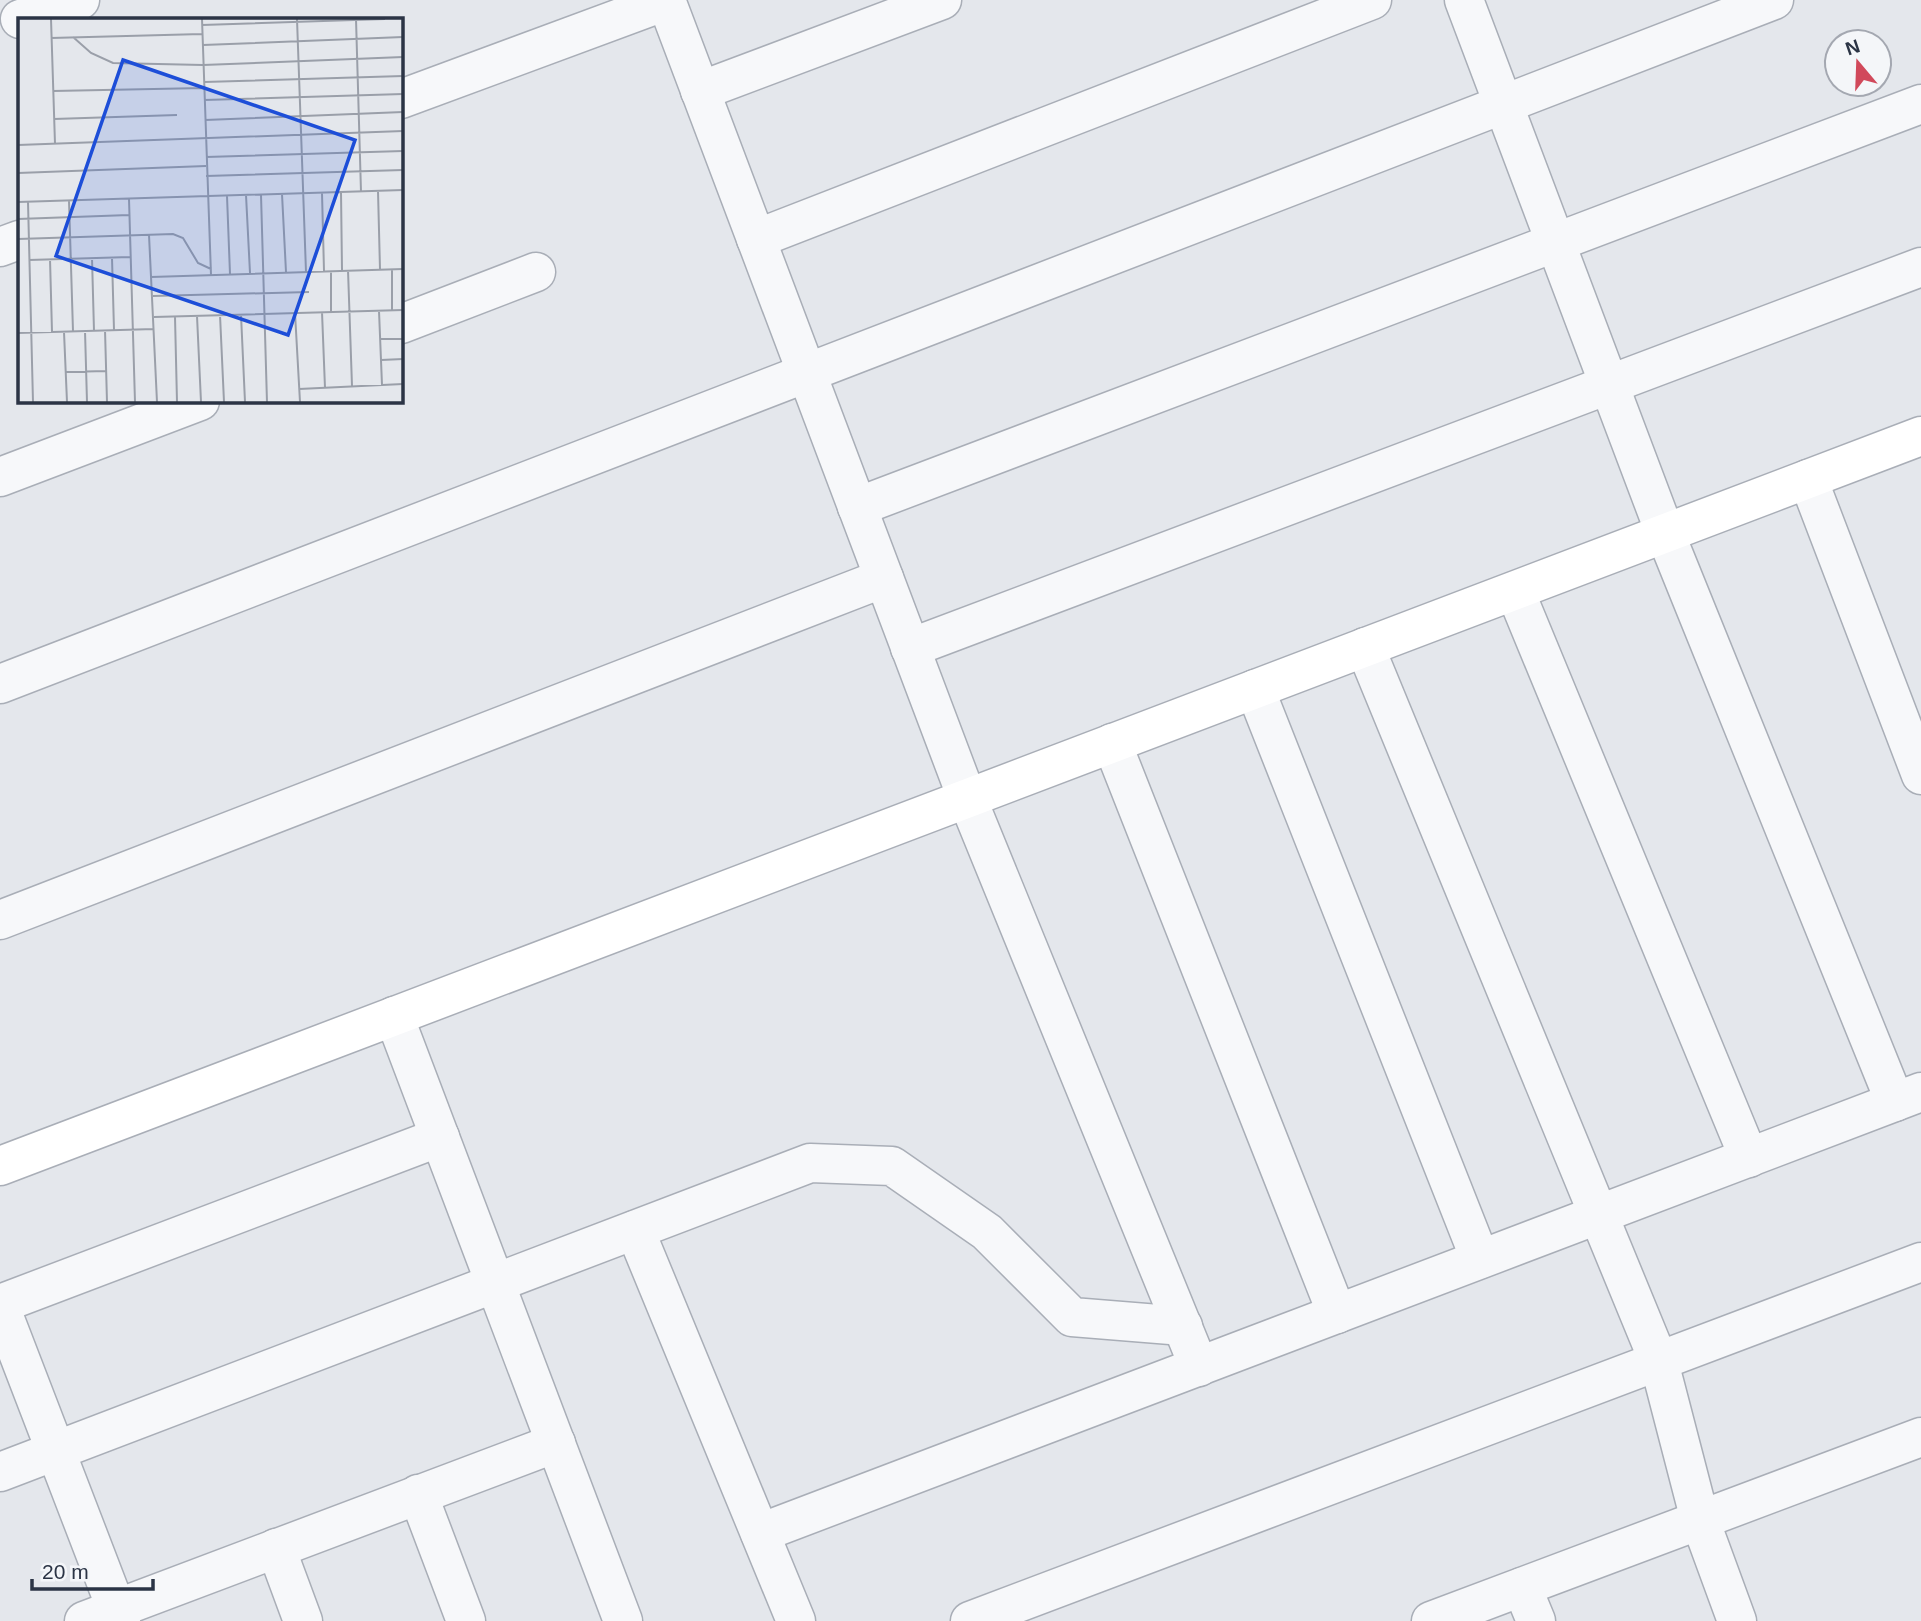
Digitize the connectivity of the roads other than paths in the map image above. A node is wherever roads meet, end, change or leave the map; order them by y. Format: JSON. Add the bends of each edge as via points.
{"nodes":[{"id":1,"x":80,"y":0,"type":"edge"},
{"id":2,"x":666,"y":0,"type":"edge"},
{"id":3,"x":942,"y":0,"type":"edge"},
{"id":4,"x":1372,"y":0,"type":"edge"},
{"id":5,"x":1464,"y":0,"type":"edge"},
{"id":6,"x":1774,"y":0,"type":"edge"},
{"id":7,"x":23,"y":18,"type":"edge"},
{"id":8,"x":18,"y":20,"type":"edge"},
{"id":9,"x":0,"y":26,"type":"edge"},
{"id":10,"x":700,"y":91,"type":"junction"},
{"id":11,"x":402,"y":99,"type":"edge"},
{"id":12,"x":1503,"y":104,"type":"junction"},
{"id":13,"x":1921,"y":104,"type":"edge"},
{"id":14,"x":756,"y":239,"type":"junction"},
{"id":15,"x":18,"y":240,"type":"edge"},
{"id":16,"x":1555,"y":243,"type":"junction"},
{"id":17,"x":0,"y":247,"type":"edge"},
{"id":18,"x":1921,"y":267,"type":"edge"},
{"id":19,"x":536,"y":272,"type":"dead end"},
{"id":20,"x":402,"y":324,"type":"edge"},
{"id":21,"x":806,"y":373,"type":"junction"},
{"id":22,"x":1609,"y":385,"type":"junction"},
{"id":23,"x":197,"y":402,"type":"edge"},
{"id":24,"x":1921,"y":436,"type":"edge"},
{"id":25,"x":0,"y":477,"type":"edge"},
{"id":26,"x":1808,"y":479,"type":"junction"},
{"id":27,"x":857,"y":507,"type":"junction"},
{"id":28,"x":1665,"y":533,"type":"junction"},
{"id":29,"x":884,"y":578,"type":"junction"},
{"id":30,"x":1515,"y":591,"type":"junction"},
{"id":31,"x":1365,"y":647,"type":"junction"},
{"id":32,"x":910,"y":648,"type":"junction"},
{"id":33,"x":0,"y":684,"type":"edge"},
{"id":34,"x":1255,"y":689,"type":"junction"},
{"id":35,"x":1112,"y":743,"type":"junction"},
{"id":36,"x":1921,"y":775,"type":"edge"},
{"id":37,"x":967,"y":798,"type":"junction"},
{"id":38,"x":0,"y":920,"type":"edge"},
{"id":39,"x":394,"y":1016,"type":"junction"},
{"id":40,"x":1908,"y":1097,"type":"edge"},
{"id":41,"x":440,"y":1137,"type":"junction"},
{"id":42,"x":1749,"y":1158,"type":"junction"},
{"id":43,"x":0,"y":1166,"type":"edge"},
{"id":44,"x":1598,"y":1214,"type":"junction"},
{"id":45,"x":635,"y":1230,"type":"junction"},
{"id":46,"x":1480,"y":1259,"type":"junction"},
{"id":47,"x":1921,"y":1262,"type":"edge"},
{"id":48,"x":495,"y":1283,"type":"junction"},
{"id":49,"x":0,"y":1305,"type":"edge"},
{"id":50,"x":1337,"y":1314,"type":"junction"},
{"id":51,"x":1183,"y":1326,"type":"junction"},
{"id":52,"x":1659,"y":1362,"type":"junction"},
{"id":53,"x":1199,"y":1367,"type":"junction"},
{"id":54,"x":555,"y":1443,"type":"junction"},
{"id":55,"x":1919,"y":1443,"type":"edge"},
{"id":56,"x":56,"y":1451,"type":"junction"},
{"id":57,"x":0,"y":1472,"type":"edge"},
{"id":58,"x":418,"y":1494,"type":"junction"},
{"id":59,"x":1700,"y":1520,"type":"junction"},
{"id":60,"x":760,"y":1533,"type":"junction"},
{"id":61,"x":276,"y":1548,"type":"junction"},
{"id":62,"x":1529,"y":1604,"type":"edge"},
{"id":63,"x":107,"y":1617,"type":"edge"},
{"id":64,"x":303,"y":1621,"type":"edge"},
{"id":65,"x":466,"y":1621,"type":"edge"},
{"id":66,"x":623,"y":1621,"type":"edge"},
{"id":67,"x":796,"y":1621,"type":"edge"},
{"id":68,"x":970,"y":1621,"type":"edge"},
{"id":69,"x":1431,"y":1621,"type":"edge"},
{"id":70,"x":1737,"y":1621,"type":"edge"}],
"edges":[{"from":1,"to":7,"type":"street"},
{"from":2,"to":10,"type":"street"},
{"from":2,"to":11,"type":"street"},
{"from":3,"to":10,"type":"street"},
{"from":4,"to":14,"type":"street"},
{"from":5,"to":12,"type":"street"},
{"from":6,"to":12,"type":"street"},
{"from":8,"to":9,"type":"street"},
{"from":10,"to":14,"type":"street"},
{"from":12,"to":16,"type":"street"},
{"from":12,"to":21,"type":"street"},
{"from":13,"to":16,"type":"street"},
{"from":14,"to":21,"type":"street"},
{"from":15,"to":17,"type":"street"},
{"from":16,"to":22,"type":"street"},
{"from":16,"to":27,"type":"street"},
{"from":18,"to":22,"type":"street"},
{"from":19,"to":20,"type":"street"},
{"from":21,"to":27,"type":"street"},
{"from":21,"to":33,"type":"street"},
{"from":22,"to":28,"type":"street"},
{"from":22,"to":32,"type":"street"},
{"from":23,"to":25,"type":"street"},
{"from":24,"to":26,"type":"street"},
{"from":26,"to":28,"type":"street"},
{"from":26,"to":36,"type":"street"},
{"from":27,"to":29,"type":"street"},
{"from":28,"to":30,"type":"street"},
{"from":28,"to":40,"type":"street"},
{"from":29,"to":32,"type":"street"},
{"from":29,"to":38,"type":"street"},
{"from":30,"to":31,"type":"street"},
{"from":30,"to":42,"type":"street"},
{"from":31,"to":34,"type":"street"},
{"from":31,"to":44,"type":"street"},
{"from":32,"to":37,"type":"street"},
{"from":34,"to":35,"type":"street"},
{"from":34,"to":46,"type":"street"},
{"from":35,"to":37,"type":"street"},
{"from":35,"to":50,"type":"street"},
{"from":37,"to":39,"type":"street"},
{"from":37,"to":51,"type":"street"},
{"from":39,"to":41,"type":"street"},
{"from":39,"to":43,"type":"street"},
{"from":40,"to":42,"type":"street"},
{"from":41,"to":48,"type":"street"},
{"from":41,"to":49,"type":"street"},
{"from":42,"to":44,"type":"street"},
{"from":44,"to":46,"type":"street"},
{"from":44,"to":52,"type":"street"},
{"from":45,"to":48,"type":"street"},
{"from":45,"to":51,"type":"street","via":[[810,1163],[892,1166],[987,1232],[1072,1317]]},
{"from":45,"to":60,"type":"street"},
{"from":46,"to":50,"type":"street"},
{"from":47,"to":52,"type":"street"},
{"from":48,"to":54,"type":"street"},
{"from":48,"to":56,"type":"street"},
{"from":49,"to":56,"type":"street"},
{"from":50,"to":53,"type":"street"},
{"from":51,"to":53,"type":"street"},
{"from":52,"to":59,"type":"street"},
{"from":52,"to":68,"type":"street"},
{"from":53,"to":60,"type":"street"},
{"from":54,"to":58,"type":"street"},
{"from":54,"to":66,"type":"street"},
{"from":55,"to":59,"type":"street"},
{"from":56,"to":57,"type":"street"},
{"from":56,"to":63,"type":"street"},
{"from":58,"to":61,"type":"street"},
{"from":58,"to":65,"type":"street"},
{"from":59,"to":62,"type":"street"},
{"from":59,"to":70,"type":"street"},
{"from":60,"to":67,"type":"street"},
{"from":61,"to":63,"type":"street"},
{"from":61,"to":64,"type":"street"},
{"from":62,"to":69,"type":"street"}]}
